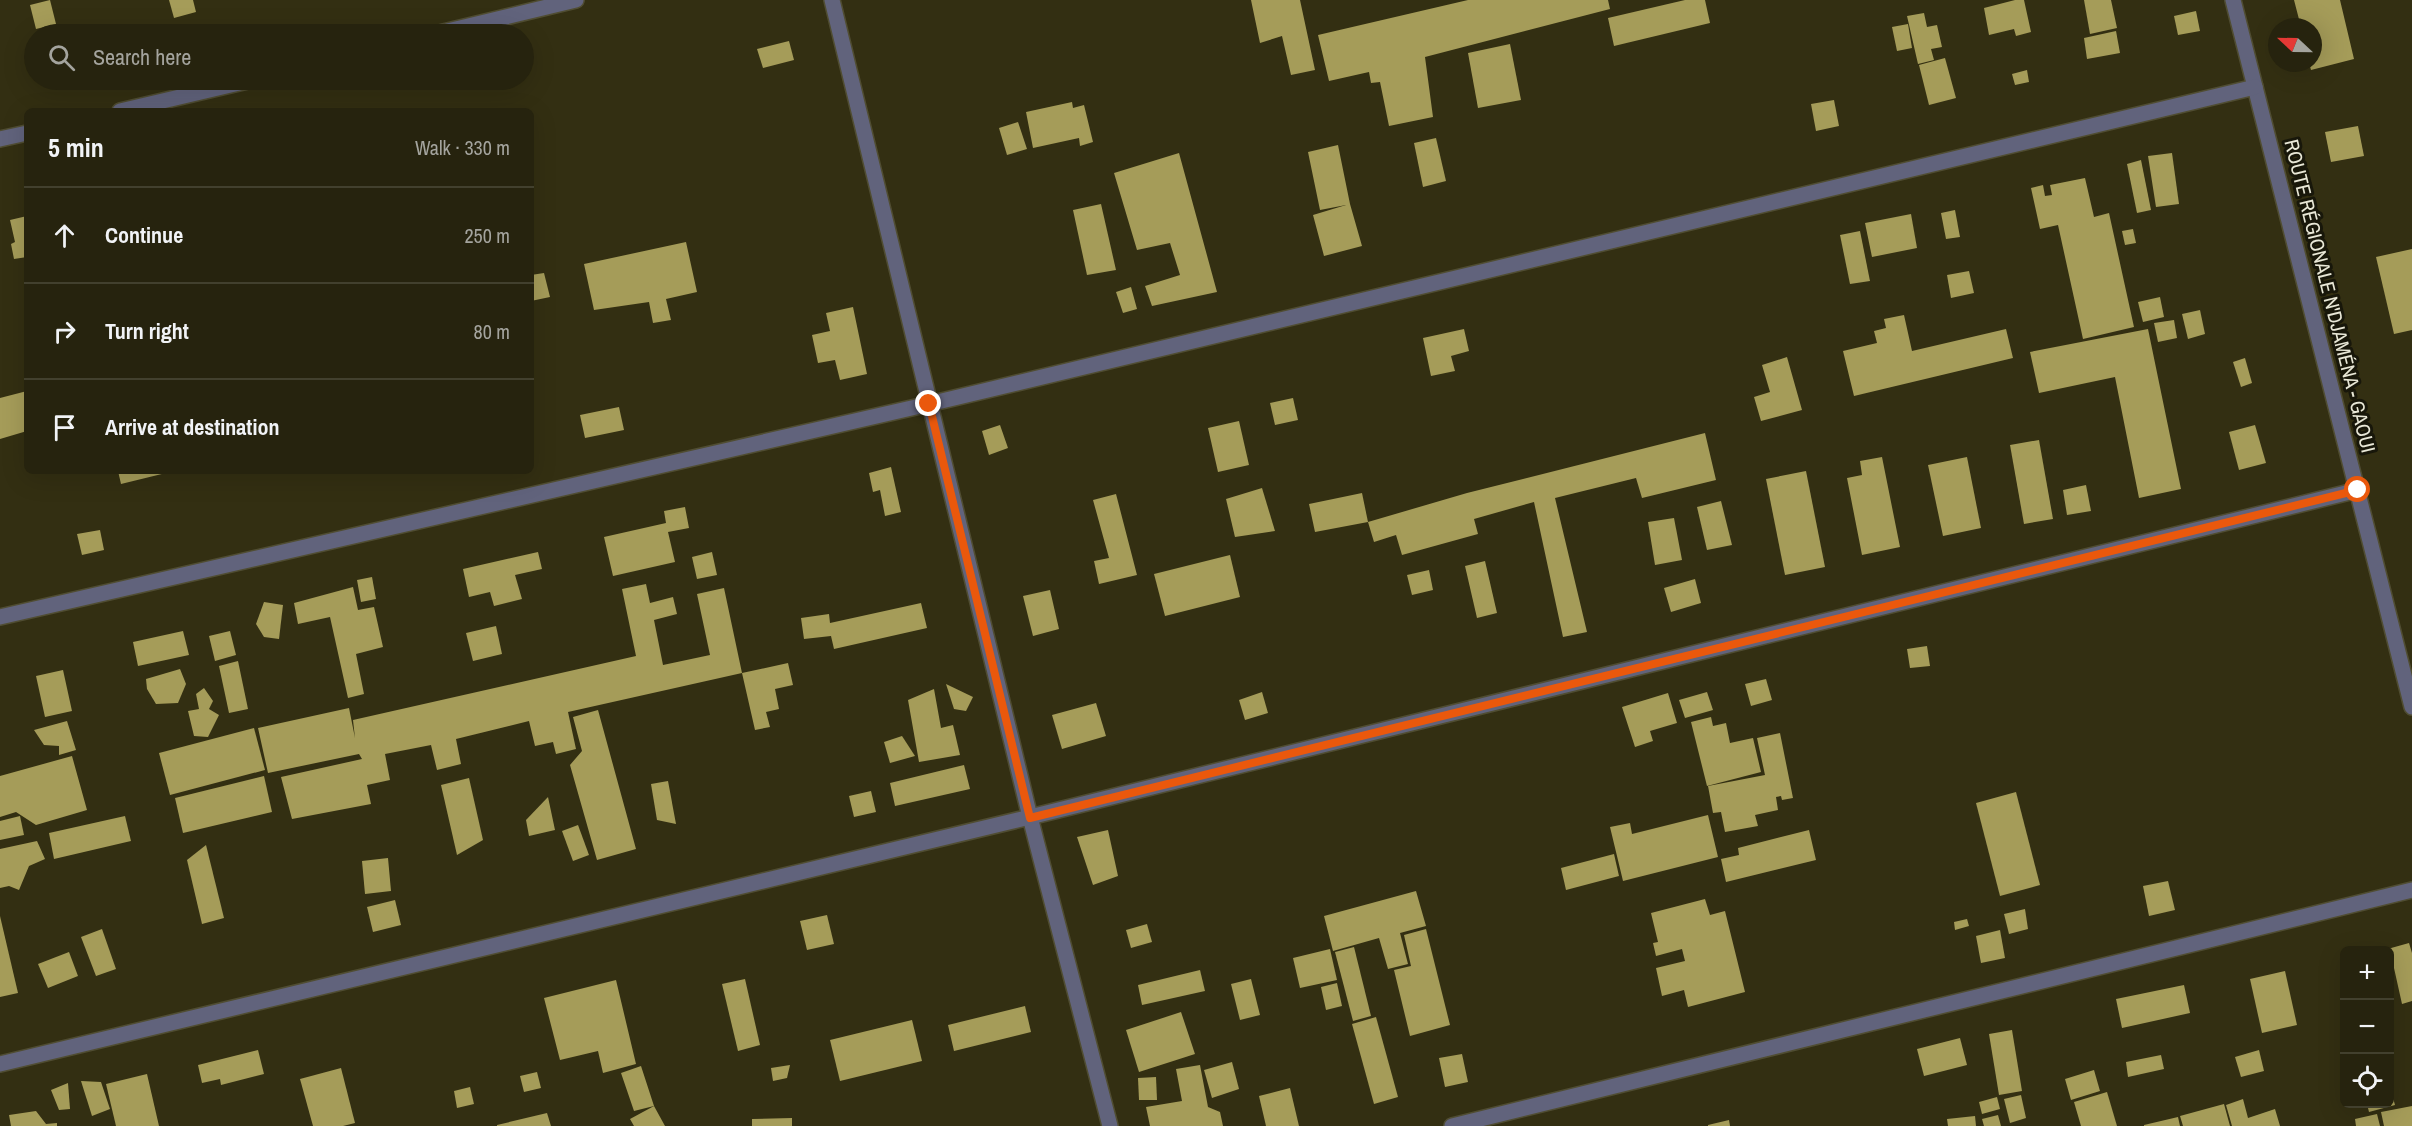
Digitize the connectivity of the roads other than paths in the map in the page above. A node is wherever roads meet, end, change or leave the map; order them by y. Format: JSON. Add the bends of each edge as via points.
{"nodes":[{"id":1,"x":576,"y":0,"type":"edge"},
{"id":2,"x":832,"y":0,"type":"edge"},
{"id":3,"x":2233,"y":0,"type":"edge"},
{"id":4,"x":476,"y":24,"type":"edge"},
{"id":5,"x":2255,"y":87,"type":"junction"},
{"id":6,"x":209,"y":90,"type":"edge"},
{"id":7,"x":133,"y":108,"type":"edge"},
{"id":8,"x":24,"y":134,"type":"edge"},
{"id":9,"x":0,"y":139,"type":"edge"},
{"id":10,"x":929,"y":404,"type":"junction"},
{"id":11,"x":2358,"y":490,"type":"junction"},
{"id":12,"x":0,"y":617,"type":"edge"},
{"id":13,"x":2412,"y":707,"type":"edge"},
{"id":14,"x":1030,"y":818,"type":"junction"},
{"id":15,"x":2412,"y":890,"type":"edge"},
{"id":16,"x":0,"y":1064,"type":"edge"},
{"id":17,"x":1110,"y":1126,"type":"edge"},
{"id":18,"x":1452,"y":1126,"type":"edge"}],
"edges":[{"from":1,"to":4,"type":"street"},
{"from":2,"to":10,"type":"street"},
{"from":3,"to":5,"type":"street","name":"ROUTE RÉGIONALE N'DJAMÉNA - GAOUI"},
{"from":5,"to":10,"type":"street"},
{"from":5,"to":11,"type":"street","name":"ROUTE RÉGIONALE N'DJAMÉNA - GAOUI"},
{"from":6,"to":7,"type":"street"},
{"from":8,"to":9,"type":"street"},
{"from":10,"to":12,"type":"street"},
{"from":10,"to":14,"type":"street"},
{"from":11,"to":13,"type":"street","name":"ROUTE RÉGIONALE N'DJAMÉNA - GAOUI"},
{"from":11,"to":14,"type":"street"},
{"from":14,"to":16,"type":"street"},
{"from":14,"to":17,"type":"street"},
{"from":15,"to":18,"type":"street"}]}
